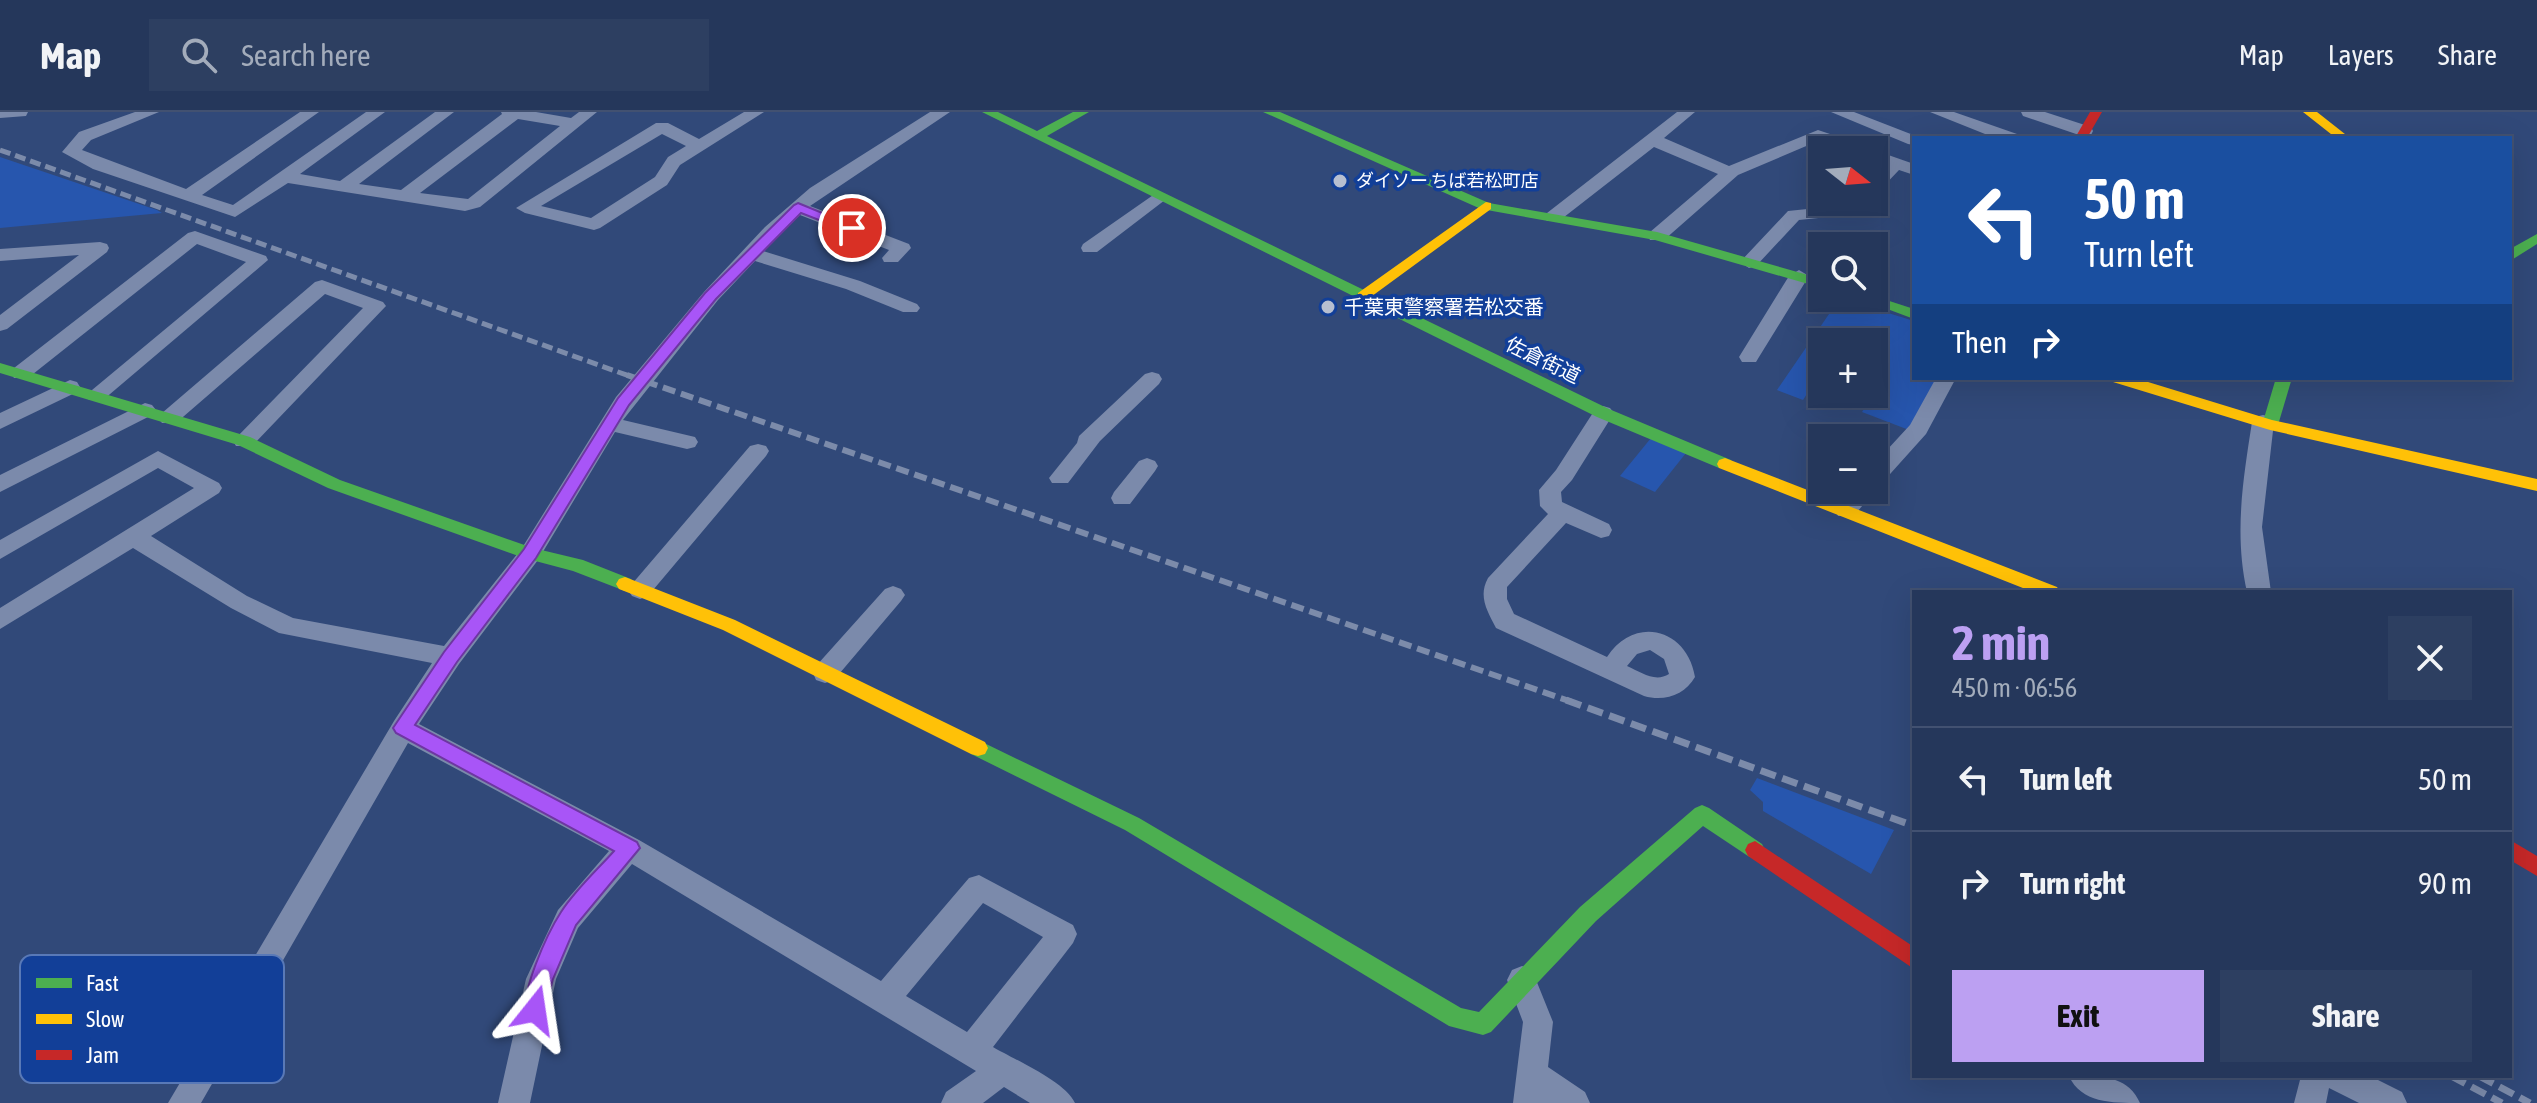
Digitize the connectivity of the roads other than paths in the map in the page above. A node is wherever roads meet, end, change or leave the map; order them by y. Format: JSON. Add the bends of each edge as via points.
{"nodes":[{"id":1,"x":1,"y":112,"type":"edge"},
{"id":2,"x":20,"y":112,"type":"edge"},
{"id":3,"x":151,"y":112,"type":"edge"},
{"id":4,"x":311,"y":112,"type":"edge"},
{"id":5,"x":377,"y":112,"type":"edge"},
{"id":6,"x":446,"y":112,"type":"edge"},
{"id":7,"x":589,"y":112,"type":"edge"},
{"id":8,"x":756,"y":112,"type":"edge"},
{"id":9,"x":942,"y":112,"type":"edge"},
{"id":10,"x":988,"y":112,"type":"edge"},
{"id":11,"x":1057,"y":112,"type":"edge"},
{"id":12,"x":1083,"y":112,"type":"edge"},
{"id":13,"x":1269,"y":112,"type":"edge"},
{"id":14,"x":1687,"y":112,"type":"edge"},
{"id":15,"x":1839,"y":112,"type":"edge"},
{"id":16,"x":1938,"y":112,"type":"edge"},
{"id":17,"x":2029,"y":112,"type":"edge"},
{"id":18,"x":2096,"y":112,"type":"edge"},
{"id":19,"x":2309,"y":112,"type":"edge"},
{"id":20,"x":512,"y":113,"type":"edge"},
{"id":21,"x":574,"y":124,"type":"junction"},
{"id":22,"x":1030,"y":133,"type":"junction"},
{"id":23,"x":2005,"y":136,"type":"edge"},
{"id":24,"x":2084,"y":136,"type":"edge"},
{"id":25,"x":2341,"y":136,"type":"edge"},
{"id":26,"x":1808,"y":139,"type":"edge"},
{"id":27,"x":1912,"y":139,"type":"edge"},
{"id":28,"x":1653,"y":140,"type":"junction"},
{"id":29,"x":699,"y":146,"type":"junction"},
{"id":30,"x":1888,"y":160,"type":"edge"},
{"id":31,"x":1896,"y":163,"type":"junction"},
{"id":32,"x":1912,"y":169,"type":"edge"},
{"id":33,"x":1888,"y":171,"type":"edge"},
{"id":34,"x":1730,"y":173,"type":"junction"},
{"id":35,"x":284,"y":177,"type":"junction"},
{"id":36,"x":343,"y":187,"type":"junction"},
{"id":37,"x":188,"y":196,"type":"junction"},
{"id":38,"x":405,"y":196,"type":"junction"},
{"id":39,"x":1159,"y":196,"type":"junction"},
{"id":40,"x":1486,"y":206,"type":"junction"},
{"id":41,"x":798,"y":208,"type":"junction"},
{"id":42,"x":1808,"y":214,"type":"edge"},
{"id":43,"x":1553,"y":217,"type":"junction"},
{"id":44,"x":1657,"y":236,"type":"junction"},
{"id":45,"x":2537,"y":238,"type":"edge"},
{"id":46,"x":1090,"y":248,"type":"dead end"},
{"id":47,"x":750,"y":253,"type":"junction"},
{"id":48,"x":0,"y":255,"type":"edge"},
{"id":49,"x":891,"y":258,"type":"dead end"},
{"id":50,"x":2514,"y":258,"type":"edge"},
{"id":51,"x":1749,"y":262,"type":"junction"},
{"id":52,"x":1799,"y":276,"type":"junction"},
{"id":53,"x":1808,"y":279,"type":"edge"},
{"id":54,"x":1363,"y":296,"type":"junction"},
{"id":55,"x":1888,"y":306,"type":"edge"},
{"id":56,"x":910,"y":308,"type":"dead end"},
{"id":57,"x":1912,"y":313,"type":"edge"},
{"id":58,"x":0,"y":325,"type":"edge"},
{"id":59,"x":1749,"y":357,"type":"dead end"},
{"id":60,"x":0,"y":368,"type":"edge"},
{"id":61,"x":21,"y":373,"type":"junction"},
{"id":62,"x":1152,"y":379,"type":"dead end"},
{"id":63,"x":1945,"y":380,"type":"edge"},
{"id":64,"x":2124,"y":380,"type":"edge"},
{"id":65,"x":2283,"y":380,"type":"edge"},
{"id":66,"x":70,"y":387,"type":"junction"},
{"id":67,"x":96,"y":395,"type":"junction"},
{"id":68,"x":145,"y":410,"type":"junction"},
{"id":69,"x":1603,"y":413,"type":"junction"},
{"id":70,"x":169,"y":418,"type":"junction"},
{"id":71,"x":0,"y":422,"type":"edge"},
{"id":72,"x":610,"y":424,"type":"junction"},
{"id":73,"x":2267,"y":424,"type":"junction"},
{"id":74,"x":244,"y":441,"type":"junction"},
{"id":75,"x":687,"y":442,"type":"dead end"},
{"id":76,"x":758,"y":451,"type":"dead end"},
{"id":77,"x":1888,"y":462,"type":"edge"},
{"id":78,"x":1147,"y":466,"type":"dead end"},
{"id":79,"x":1060,"y":478,"type":"dead end"},
{"id":80,"x":0,"y":484,"type":"edge"},
{"id":81,"x":2537,"y":485,"type":"edge"},
{"id":82,"x":1122,"y":498,"type":"dead end"},
{"id":83,"x":1851,"y":504,"type":"edge"},
{"id":84,"x":1846,"y":510,"type":"junction"},
{"id":85,"x":1563,"y":512,"type":"junction"},
{"id":86,"x":1601,"y":530,"type":"dead end"},
{"id":87,"x":134,"y":537,"type":"junction"},
{"id":88,"x":0,"y":551,"type":"edge"},
{"id":89,"x":530,"y":554,"type":"junction"},
{"id":90,"x":640,"y":590,"type":"junction"},
{"id":91,"x":2046,"y":590,"type":"edge"},
{"id":92,"x":2258,"y":590,"type":"edge"},
{"id":93,"x":893,"y":595,"type":"dead end"},
{"id":94,"x":0,"y":620,"type":"edge"},
{"id":95,"x":450,"y":657,"type":"junction"},
{"id":96,"x":1611,"y":670,"type":"dead end"},
{"id":97,"x":825,"y":673,"type":"junction"},
{"id":98,"x":403,"y":728,"type":"junction"},
{"id":99,"x":629,"y":848,"type":"junction"},
{"id":100,"x":2512,"y":850,"type":"edge"},
{"id":101,"x":2537,"y":867,"type":"edge"},
{"id":102,"x":270,"y":955,"type":"edge"},
{"id":103,"x":1912,"y":958,"type":"edge"},
{"id":104,"x":1522,"y":980,"type":"junction"},
{"id":105,"x":885,"y":998,"type":"junction"},
{"id":106,"x":972,"y":1049,"type":"junction"},
{"id":107,"x":1005,"y":1068,"type":"junction"},
{"id":108,"x":2087,"y":1078,"type":"edge"},
{"id":109,"x":2316,"y":1078,"type":"edge"},
{"id":110,"x":2342,"y":1078,"type":"edge"},
{"id":111,"x":196,"y":1083,"type":"edge"},
{"id":112,"x":1532,"y":1089,"type":"edge"},
{"id":113,"x":184,"y":1103,"type":"edge"},
{"id":114,"x":514,"y":1103,"type":"edge"},
{"id":115,"x":957,"y":1103,"type":"edge"},
{"id":116,"x":1059,"y":1103,"type":"edge"},
{"id":117,"x":1574,"y":1103,"type":"edge"},
{"id":118,"x":2124,"y":1103,"type":"edge"},
{"id":119,"x":2310,"y":1103,"type":"edge"},
{"id":120,"x":2391,"y":1103,"type":"edge"}],
"edges":[{"from":1,"to":2,"type":"street"},
{"from":3,"to":37,"type":"street","via":[[85,136],[71,152]]},
{"from":4,"to":37,"type":"street"},
{"from":5,"to":35,"type":"street"},
{"from":6,"to":36,"type":"street"},
{"from":7,"to":21,"type":"street"},
{"from":8,"to":29,"type":"street"},
{"from":9,"to":41,"type":"street"},
{"from":10,"to":22,"type":"street","name":"佐倉街道"},
{"from":11,"to":22,"type":"street"},
{"from":12,"to":22,"type":"street"},
{"from":13,"to":40,"type":"street"},
{"from":14,"to":28,"type":"street"},
{"from":15,"to":27,"type":"street"},
{"from":16,"to":23,"type":"street"},
{"from":17,"to":24,"type":"street"},
{"from":18,"to":24,"type":"street"},
{"from":19,"to":25,"type":"street"},
{"from":20,"to":21,"type":"street"},
{"from":20,"to":38,"type":"street"},
{"from":21,"to":38,"type":"street","via":[[474,203]]},
{"from":22,"to":39,"type":"street","name":"佐倉街道"},
{"from":26,"to":34,"type":"street"},
{"from":28,"to":34,"type":"street"},
{"from":28,"to":43,"type":"street"},
{"from":29,"to":29,"type":"street","via":[[674,161],[661,181],[594,224],[525,208],[662,127]]},
{"from":30,"to":31,"type":"street"},
{"from":31,"to":32,"type":"street"},
{"from":31,"to":33,"type":"street"},
{"from":34,"to":44,"type":"street"},
{"from":35,"to":36,"type":"street"},
{"from":35,"to":37,"type":"street","via":[[235,212]]},
{"from":36,"to":38,"type":"street"},
{"from":39,"to":46,"type":"street"},
{"from":39,"to":54,"type":"street","name":"佐倉街道"},
{"from":40,"to":43,"type":"street"},
{"from":40,"to":54,"type":"street"},
{"from":41,"to":47,"type":"street"},
{"from":41,"to":49,"type":"street","via":[[902,248]]},
{"from":42,"to":51,"type":"street","via":[[1794,215]]},
{"from":43,"to":44,"type":"street"},
{"from":44,"to":51,"type":"street"},
{"from":45,"to":50,"type":"street","via":[[2520,247]]},
{"from":47,"to":56,"type":"street"},
{"from":47,"to":72,"type":"street","via":[[646,373]]},
{"from":48,"to":58,"type":"street","via":[[100,248]]},
{"from":51,"to":52,"type":"street"},
{"from":52,"to":53,"type":"street"},
{"from":52,"to":59,"type":"street"},
{"from":54,"to":69,"type":"street","name":"佐倉街道"},
{"from":55,"to":57,"type":"street"},
{"from":60,"to":61,"type":"street"},
{"from":61,"to":66,"type":"street"},
{"from":61,"to":67,"type":"street","via":[[195,237],[259,260]]},
{"from":62,"to":79,"type":"street"},
{"from":63,"to":77,"type":"street","via":[[1918,429]]},
{"from":64,"to":73,"type":"street"},
{"from":65,"to":73,"type":"street"},
{"from":66,"to":67,"type":"street"},
{"from":66,"to":71,"type":"street"},
{"from":67,"to":68,"type":"street"},
{"from":68,"to":70,"type":"street"},
{"from":68,"to":80,"type":"street"},
{"from":69,"to":84,"type":"street","name":"佐倉街道"},
{"from":69,"to":85,"type":"street","via":[[1550,490],[1551,506]]},
{"from":70,"to":74,"type":"street"},
{"from":70,"to":74,"type":"street","via":[[322,286],[376,306]]},
{"from":72,"to":75,"type":"street"},
{"from":72,"to":89,"type":"street"},
{"from":73,"to":81,"type":"street"},
{"from":73,"to":92,"type":"street","via":[[2249,519],[2250,560]]},
{"from":74,"to":89,"type":"street","via":[[334,484]]},
{"from":76,"to":90,"type":"street"},
{"from":78,"to":82,"type":"street"},
{"from":83,"to":84,"type":"street"},
{"from":84,"to":91,"type":"street","name":"佐倉街道"},
{"from":85,"to":86,"type":"street"},
{"from":85,"to":96,"type":"street","via":[[1496,584],[1493,595],[1505,621]]},
{"from":87,"to":88,"type":"street","via":[[211,488],[158,458]]},
{"from":87,"to":94,"type":"street"},
{"from":87,"to":95,"type":"street","via":[[288,626]]},
{"from":89,"to":90,"type":"street","via":[[577,565]]},
{"from":89,"to":95,"type":"street"},
{"from":90,"to":97,"type":"street","via":[[729,625]]},
{"from":93,"to":97,"type":"street"},
{"from":95,"to":98,"type":"street"},
{"from":97,"to":104,"type":"street","via":[[1132,824],[1457,1018],[1483,1024]]},
{"from":98,"to":99,"type":"street"},
{"from":98,"to":102,"type":"street"},
{"from":99,"to":105,"type":"street"},
{"from":99,"to":114,"type":"street","via":[[568,919],[541,979]]},
{"from":100,"to":101,"type":"street"},
{"from":103,"to":104,"type":"street","via":[[1702,814],[1640,863]]},
{"from":104,"to":112,"type":"street","via":[[1538,1022]]},
{"from":105,"to":106,"type":"street"},
{"from":105,"to":106,"type":"street","via":[[979,887],[1063,934]]},
{"from":106,"to":107,"type":"street"},
{"from":107,"to":115,"type":"street"},
{"from":107,"to":116,"type":"street"},
{"from":108,"to":118,"type":"street"},
{"from":109,"to":119,"type":"street"},
{"from":110,"to":120,"type":"street"},
{"from":111,"to":113,"type":"street"},
{"from":112,"to":117,"type":"street"}]}
